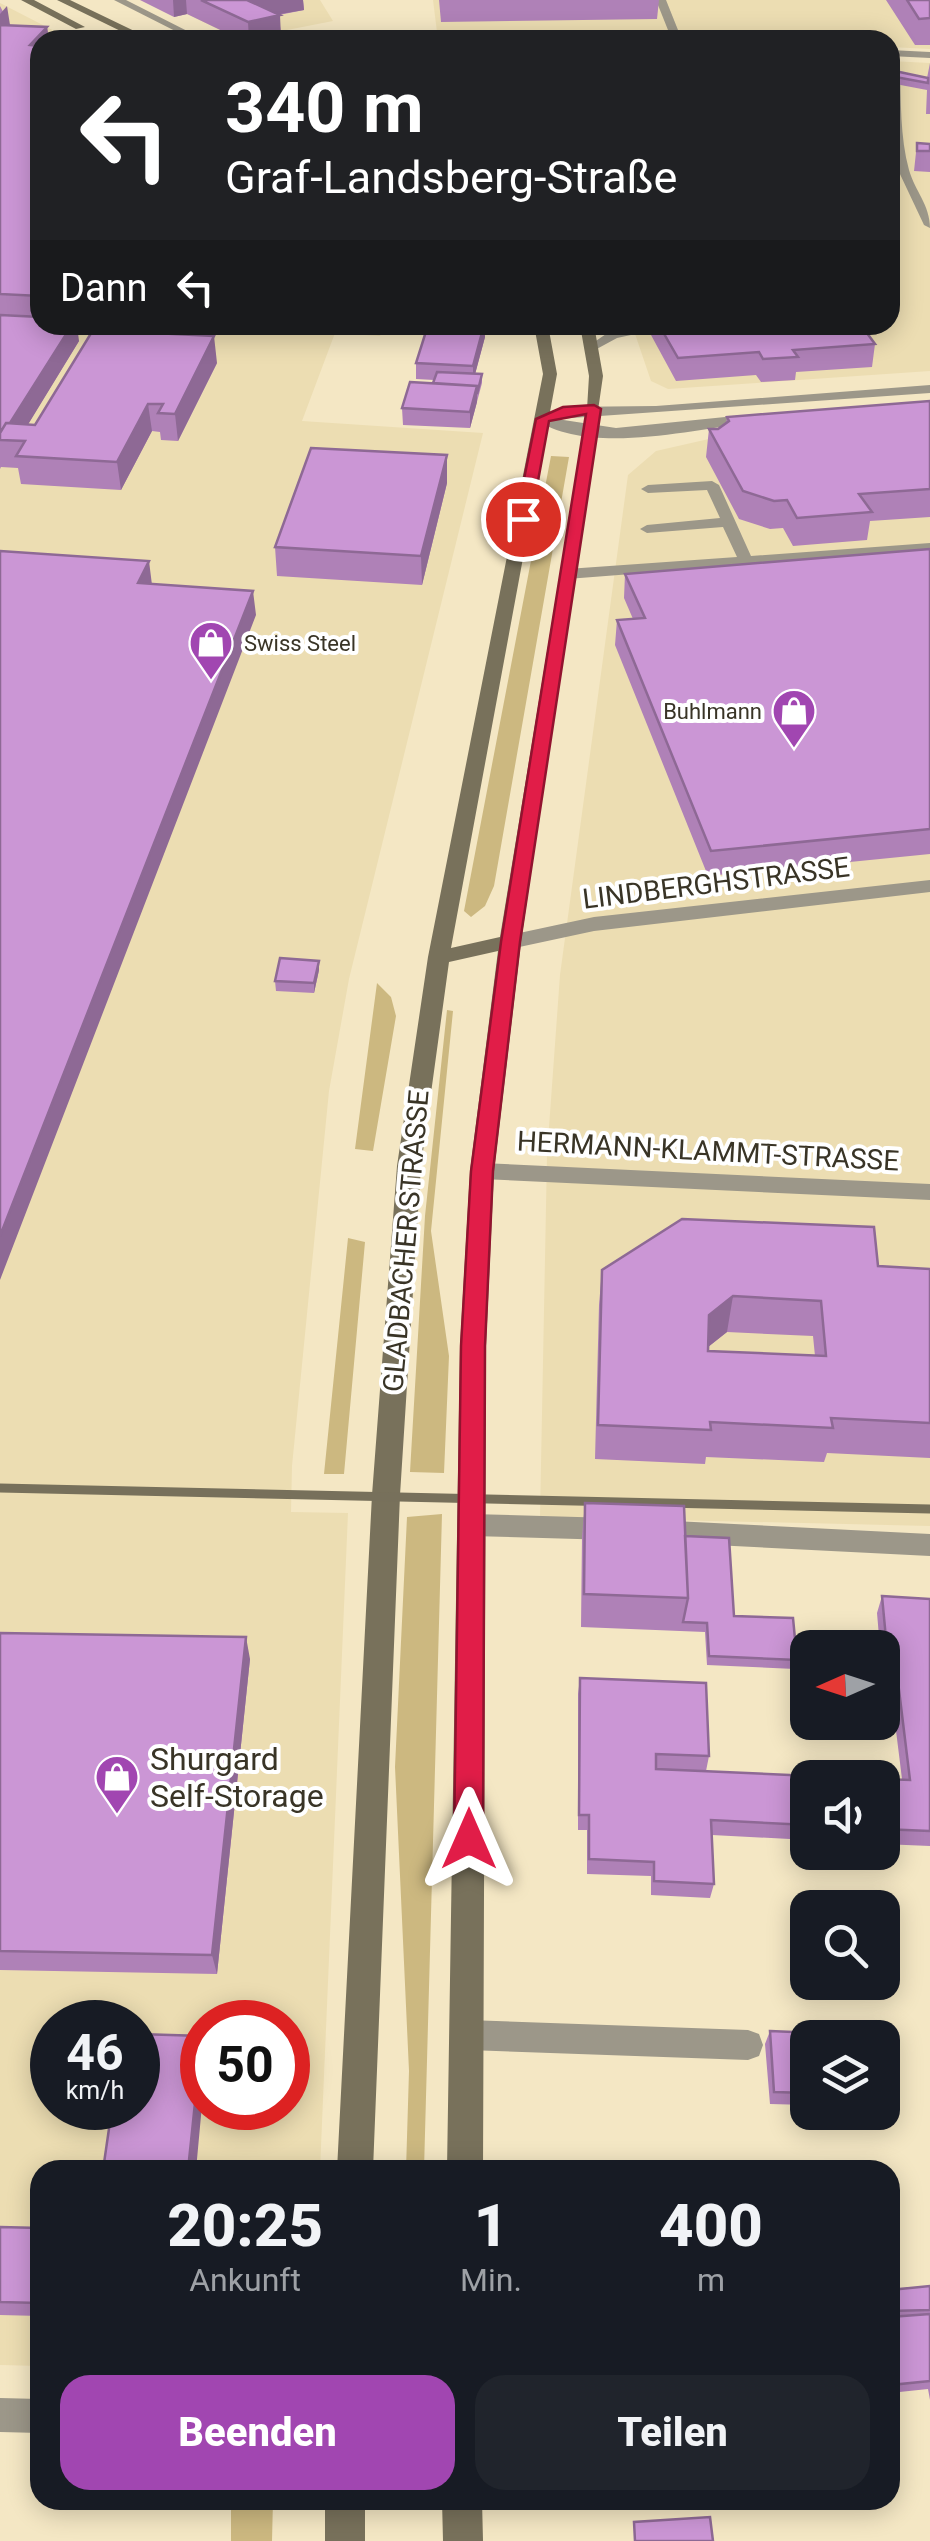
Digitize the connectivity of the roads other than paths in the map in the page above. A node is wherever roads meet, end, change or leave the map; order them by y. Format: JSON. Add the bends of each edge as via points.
{"nodes":[{"id":1,"x":26,"y":0,"type":"edge"},
{"id":2,"x":62,"y":0,"type":"edge"},
{"id":3,"x":119,"y":0,"type":"edge"},
{"id":4,"x":662,"y":0,"type":"edge"},
{"id":5,"x":86,"y":30,"type":"edge"},
{"id":6,"x":126,"y":30,"type":"edge"},
{"id":7,"x":180,"y":30,"type":"edge"},
{"id":8,"x":673,"y":30,"type":"edge"},
{"id":9,"x":900,"y":54,"type":"edge"},
{"id":10,"x":930,"y":55,"type":"edge"},
{"id":11,"x":900,"y":151,"type":"edge"},
{"id":12,"x":930,"y":224,"type":"edge"},
{"id":13,"x":543,"y":335,"type":"edge"},
{"id":14,"x":590,"y":335,"type":"edge"},
{"id":15,"x":613,"y":335,"type":"edge"},
{"id":16,"x":593,"y":347,"type":"junction"},
{"id":17,"x":930,"y":389,"type":"edge"},
{"id":18,"x":860,"y":394,"type":"junction"},
{"id":19,"x":594,"y":409,"type":"junction"},
{"id":20,"x":543,"y":419,"type":"junction"},
{"id":21,"x":590,"y":432,"type":"junction"},
{"id":22,"x":648,"y":489,"type":"dead end"},
{"id":23,"x":729,"y":522,"type":"junction"},
{"id":24,"x":647,"y":529,"type":"dead end"},
{"id":25,"x":930,"y":547,"type":"edge"},
{"id":26,"x":746,"y":560,"type":"junction"},
{"id":27,"x":567,"y":574,"type":"junction"},
{"id":28,"x":930,"y":886,"type":"edge"},
{"id":29,"x":510,"y":942,"type":"junction"},
{"id":30,"x":439,"y":956,"type":"junction"},
{"id":31,"x":482,"y":1171,"type":"junction"},
{"id":32,"x":930,"y":1192,"type":"edge"},
{"id":33,"x":470,"y":1525,"type":"junction"},
{"id":34,"x":930,"y":1545,"type":"edge"},
{"id":35,"x":468,"y":2035,"type":"junction"},
{"id":36,"x":748,"y":2044,"type":"dead end"},
{"id":37,"x":355,"y":2160,"type":"edge"},
{"id":38,"x":465,"y":2160,"type":"edge"},
{"id":39,"x":0,"y":2415,"type":"edge"},
{"id":40,"x":30,"y":2416,"type":"edge"},
{"id":41,"x":345,"y":2510,"type":"edge"},
{"id":42,"x":462,"y":2510,"type":"edge"},
{"id":43,"x":345,"y":2541,"type":"edge"},
{"id":44,"x":463,"y":2541,"type":"edge"}],
"edges":[{"from":1,"to":5,"type":"main road"},
{"from":2,"to":6,"type":"main road"},
{"from":3,"to":7,"type":"lane"},
{"from":4,"to":8,"type":"lane"},
{"from":9,"to":10,"type":"street"},
{"from":11,"to":12,"type":"lane"},
{"from":13,"to":20,"type":"main road","name":"GLADBACHER STRASSE","via":[[550,374]]},
{"from":14,"to":16,"type":"main road"},
{"from":15,"to":16,"type":"lane"},
{"from":16,"to":19,"type":"main road"},
{"from":17,"to":18,"type":"street"},
{"from":18,"to":19,"type":"street"},
{"from":18,"to":21,"type":"street","via":[[757,417]]},
{"from":19,"to":20,"type":"street"},
{"from":19,"to":21,"type":"main road"},
{"from":20,"to":21,"type":"street"},
{"from":20,"to":30,"type":"main road","name":"GLADBACHER STRASSE"},
{"from":21,"to":27,"type":"main road"},
{"from":22,"to":23,"type":"lane","via":[[712,485]]},
{"from":23,"to":24,"type":"lane"},
{"from":23,"to":26,"type":"lane"},
{"from":25,"to":26,"type":"lane"},
{"from":26,"to":27,"type":"lane"},
{"from":27,"to":29,"type":"main road"},
{"from":28,"to":29,"type":"street","name":"LINDBERGHSTRASSE","via":[[594,924]]},
{"from":29,"to":30,"type":"main road"},
{"from":29,"to":31,"type":"main road"},
{"from":30,"to":37,"type":"main road","name":"GLADBACHER STRASSE","via":[[409,1166],[395,1328]]},
{"from":31,"to":32,"type":"lane","name":"HERMANN-KLAMMT-STRASSE"},
{"from":31,"to":33,"type":"main road"},
{"from":33,"to":34,"type":"lane"},
{"from":33,"to":35,"type":"main road"},
{"from":35,"to":36,"type":"lane"},
{"from":35,"to":38,"type":"main road"},
{"from":39,"to":40,"type":"lane"},
{"from":41,"to":43,"type":"main road"},
{"from":42,"to":44,"type":"main road"}]}
